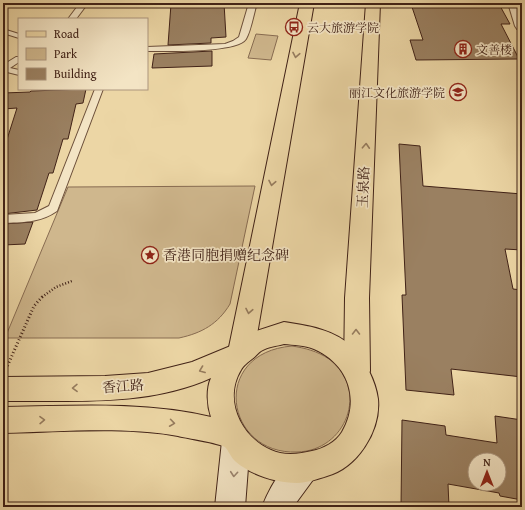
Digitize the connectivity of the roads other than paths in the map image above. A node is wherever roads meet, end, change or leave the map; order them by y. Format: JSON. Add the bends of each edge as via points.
{"nodes":[{"id":1,"x":84,"y":3,"type":"edge"},
{"id":2,"x":253,"y":3,"type":"edge"},
{"id":3,"x":307,"y":3,"type":"edge"},
{"id":4,"x":374,"y":3,"type":"edge"},
{"id":5,"x":515,"y":3,"type":"edge"},
{"id":6,"x":73,"y":18,"type":"edge"},
{"id":7,"x":522,"y":26,"type":"edge"},
{"id":8,"x":3,"y":31,"type":"edge"},
{"id":9,"x":18,"y":36,"type":"edge"},
{"id":10,"x":148,"y":49,"type":"edge"},
{"id":11,"x":18,"y":60,"type":"edge"},
{"id":12,"x":3,"y":68,"type":"edge"},
{"id":13,"x":18,"y":72,"type":"edge"},
{"id":14,"x":99,"y":90,"type":"edge"},
{"id":15,"x":3,"y":219,"type":"edge"},
{"id":16,"x":239,"y":353,"type":"junction"},
{"id":17,"x":357,"y":371,"type":"junction"},
{"id":18,"x":3,"y":389,"type":"edge"},
{"id":19,"x":3,"y":420,"type":"edge"},
{"id":20,"x":234,"y":438,"type":"junction"},
{"id":21,"x":306,"y":468,"type":"junction"},
{"id":22,"x":230,"y":507,"type":"edge"},
{"id":23,"x":277,"y":507,"type":"edge"}],
"edges":[{"from":1,"to":6,"type":"lane"},
{"from":2,"to":10,"type":"lane","via":[[243,38],[236,42],[226,46]]},
{"from":3,"to":16,"type":"main road","one_way":true},
{"from":17,"to":4,"type":"main road","name":"玉泉路","one_way":true,"via":[[357,298]]},
{"from":5,"to":7,"type":"street"},
{"from":8,"to":9,"type":"lane"},
{"from":11,"to":12,"type":"lane"},
{"from":12,"to":13,"type":"lane"},
{"from":14,"to":15,"type":"lane","via":[[53,208],[38,218]]},
{"from":16,"to":17,"type":"main road","via":[[272,335],[296,333],[309,335],[332,345]]},
{"from":16,"to":18,"type":"main road","name":"香江路","one_way":true,"via":[[195,372],[148,385]]},
{"from":16,"to":20,"type":"main road","via":[[223,377],[220,393],[225,425]]},
{"from":17,"to":21,"type":"main road","via":[[366,398],[365,412],[358,432],[344,450],[332,459]]},
{"from":19,"to":20,"type":"main road","one_way":true,"via":[[142,419],[174,422]]},
{"from":20,"to":21,"type":"main road","via":[[247,452],[262,461],[279,467]]},
{"from":20,"to":22,"type":"main road","one_way":true},
{"from":21,"to":23,"type":"main road","via":[[284,494]]}]}
